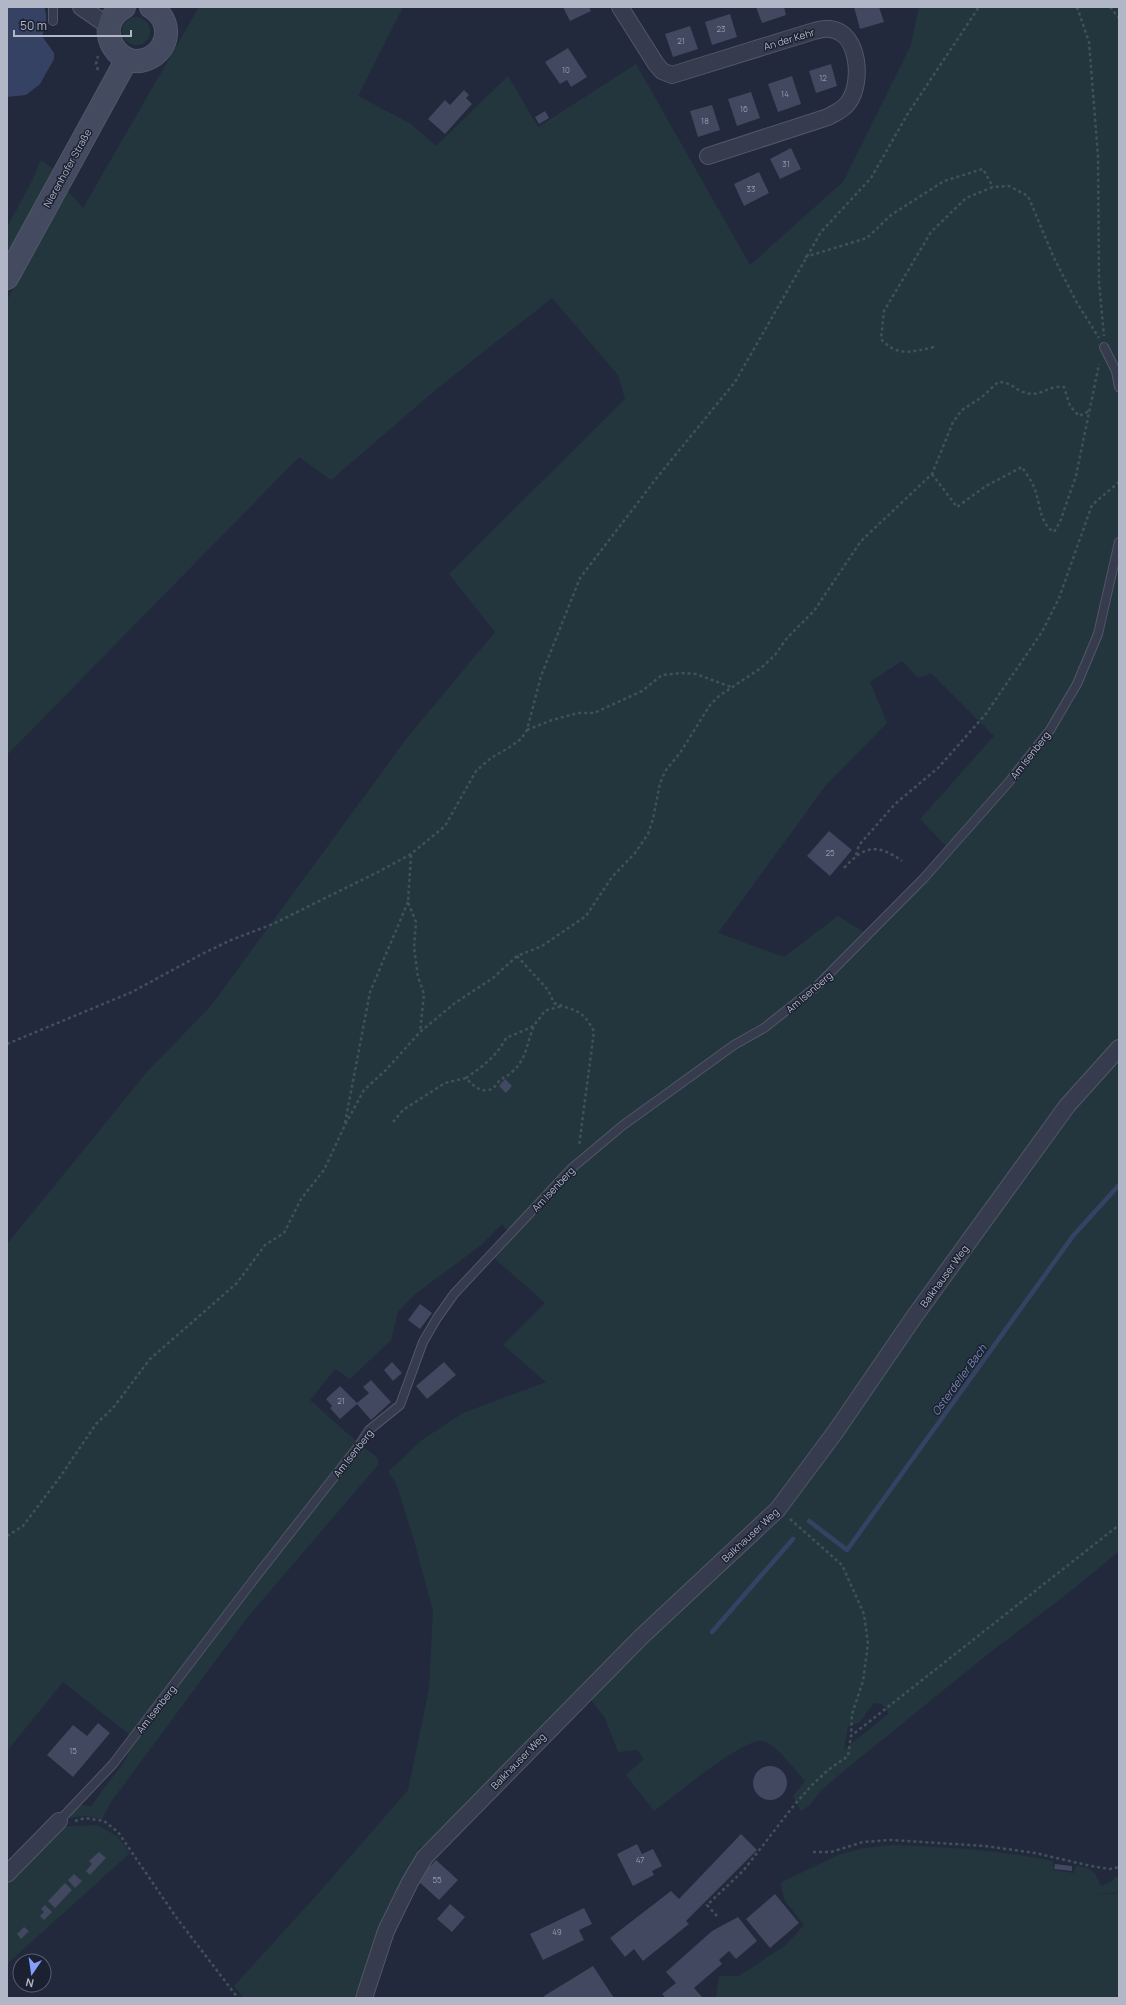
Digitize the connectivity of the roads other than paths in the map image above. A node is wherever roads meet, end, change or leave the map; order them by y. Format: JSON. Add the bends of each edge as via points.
{"nodes":[{"id":1,"x":53,"y":7,"type":"edge"},
{"id":2,"x":81,"y":7,"type":"edge"},
{"id":3,"x":620,"y":7,"type":"edge"},
{"id":4,"x":160,"y":10,"type":"edge"},
{"id":5,"x":116,"y":13,"type":"edge"},
{"id":6,"x":53,"y":21,"type":"dead end"},
{"id":7,"x":127,"y":58,"type":"junction"},
{"id":8,"x":708,"y":156,"type":"dead end"},
{"id":9,"x":7,"y":278,"type":"edge"},
{"id":10,"x":1104,"y":347,"type":"road end"},
{"id":11,"x":1119,"y":387,"type":"edge"},
{"id":12,"x":1119,"y":542,"type":"edge"},
{"id":13,"x":1119,"y":1048,"type":"edge"},
{"id":14,"x":59,"y":1821,"type":"joint"},
{"id":15,"x":7,"y":1874,"type":"edge"},
{"id":16,"x":364,"y":1998,"type":"edge"}],
"edges":[{"from":1,"to":6,"type":"lane"},
{"from":2,"to":5,"type":"street"},
{"from":3,"to":8,"type":"street","name":"An der Kehr","via":[[656,64],[662,71],[672,75],[830,28],[852,45],[856,61],[855,86],[848,103],[841,110],[828,117]]},
{"from":4,"to":7,"type":"main road","via":[[166,34],[160,50],[146,59]]},
{"from":5,"to":7,"type":"main road","via":[[110,37],[113,47]]},
{"from":7,"to":9,"type":"main road","name":"Nierenhofer Straße"},
{"from":10,"to":11,"type":"lane","via":[[1116,371]]},
{"from":12,"to":14,"type":"lane","name":"Am Isenberg","via":[[1098,634],[1077,684],[1050,730],[1008,783],[924,878],[816,987],[764,1028],[734,1045],[622,1126],[572,1168],[454,1294],[423,1342],[412,1378],[400,1405],[369,1430],[113,1764]]},
{"from":13,"to":16,"type":"street","name":"Balkhauser Weg","via":[[1067,1106],[778,1509],[636,1642],[425,1857],[386,1931]]},
{"from":14,"to":15,"type":"street","name":"Am Isenberg"}]}
